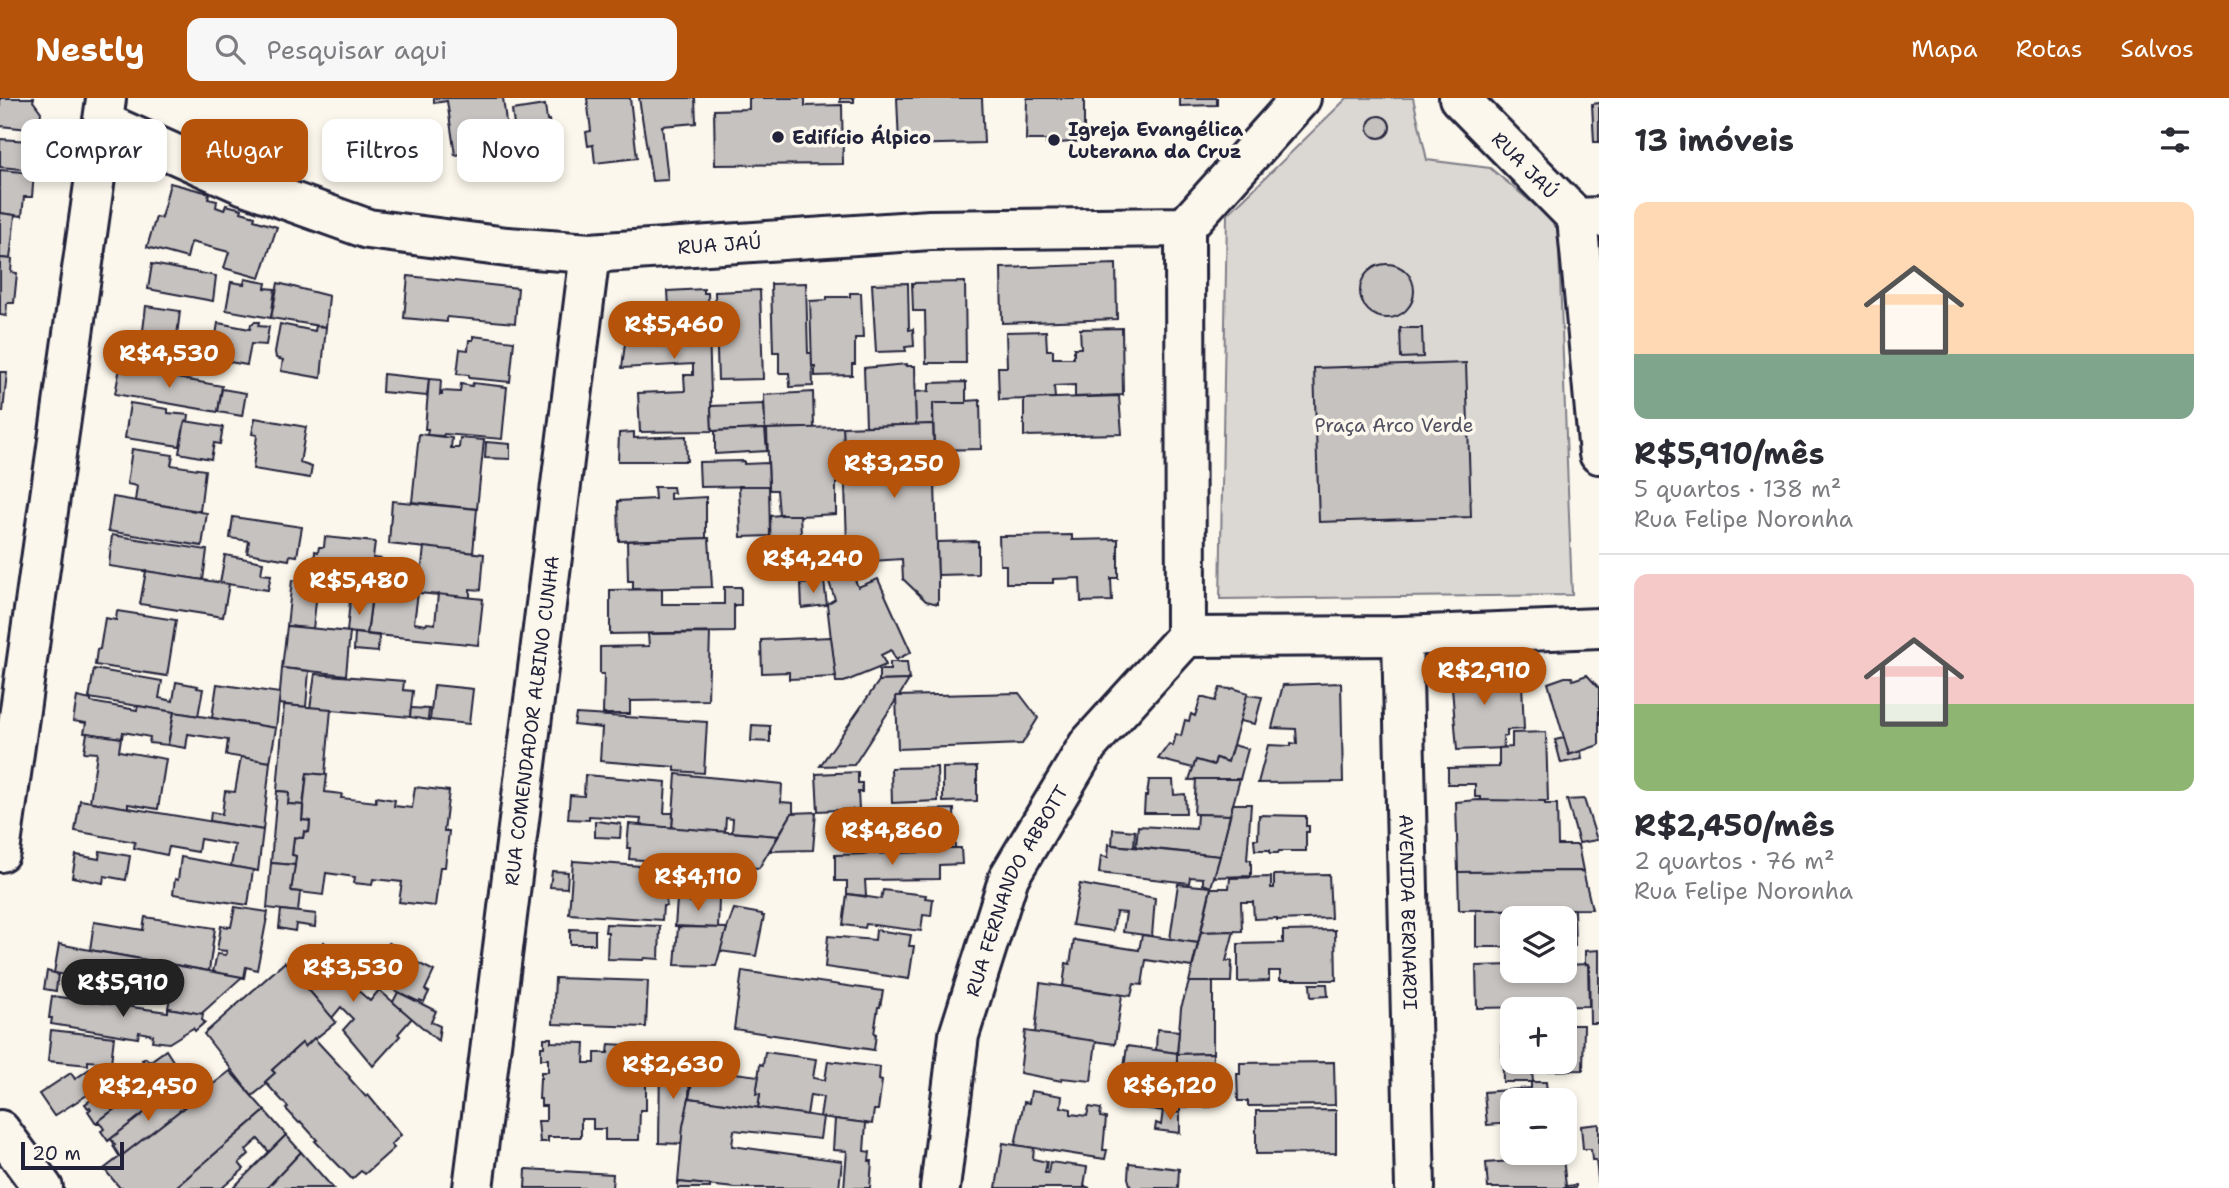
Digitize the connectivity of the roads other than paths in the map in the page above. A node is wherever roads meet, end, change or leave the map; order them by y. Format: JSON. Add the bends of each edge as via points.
{"nodes":[{"id":1,"x":1301,"y":98,"type":"edge"},
{"id":2,"x":1459,"y":98,"type":"edge"},
{"id":3,"x":104,"y":110,"type":"edge"},
{"id":4,"x":1588,"y":218,"type":"edge"},
{"id":5,"x":1185,"y":227,"type":"junction"},
{"id":6,"x":590,"y":253,"type":"junction"},
{"id":7,"x":1599,"y":454,"type":"edge"},
{"id":8,"x":1599,"y":628,"type":"edge"},
{"id":9,"x":1402,"y":636,"type":"junction"},
{"id":10,"x":1186,"y":637,"type":"junction"},
{"id":11,"x":0,"y":852,"type":"edge"},
{"id":12,"x":0,"y":1130,"type":"edge"},
{"id":13,"x":43,"y":1188,"type":"edge"},
{"id":14,"x":473,"y":1188,"type":"edge"},
{"id":15,"x":940,"y":1188,"type":"edge"},
{"id":16,"x":1415,"y":1188,"type":"edge"}],
"edges":[{"from":1,"to":5,"type":"street"},
{"from":2,"to":4,"type":"street","name":"RUA JAÚ"},
{"from":3,"to":6,"type":"street","name":"RUA JAÚ","via":[[242,184],[368,229]]},
{"from":3,"to":11,"type":"street"},
{"from":4,"to":7,"type":"street"},
{"from":5,"to":6,"type":"street","name":"RUA JAÚ","via":[[930,230]]},
{"from":5,"to":10,"type":"street"},
{"from":6,"to":14,"type":"street","name":"RUA COMENDADOR ALBINO CUNHA"},
{"from":8,"to":9,"type":"street"},
{"from":9,"to":10,"type":"street"},
{"from":9,"to":16,"type":"street","name":"AVENIDA BERNARDI"},
{"from":10,"to":15,"type":"street","name":"RUA FERNANDO ABBOTT","via":[[1088,745],[1009,877],[959,1035]]},
{"from":12,"to":13,"type":"street"}]}
